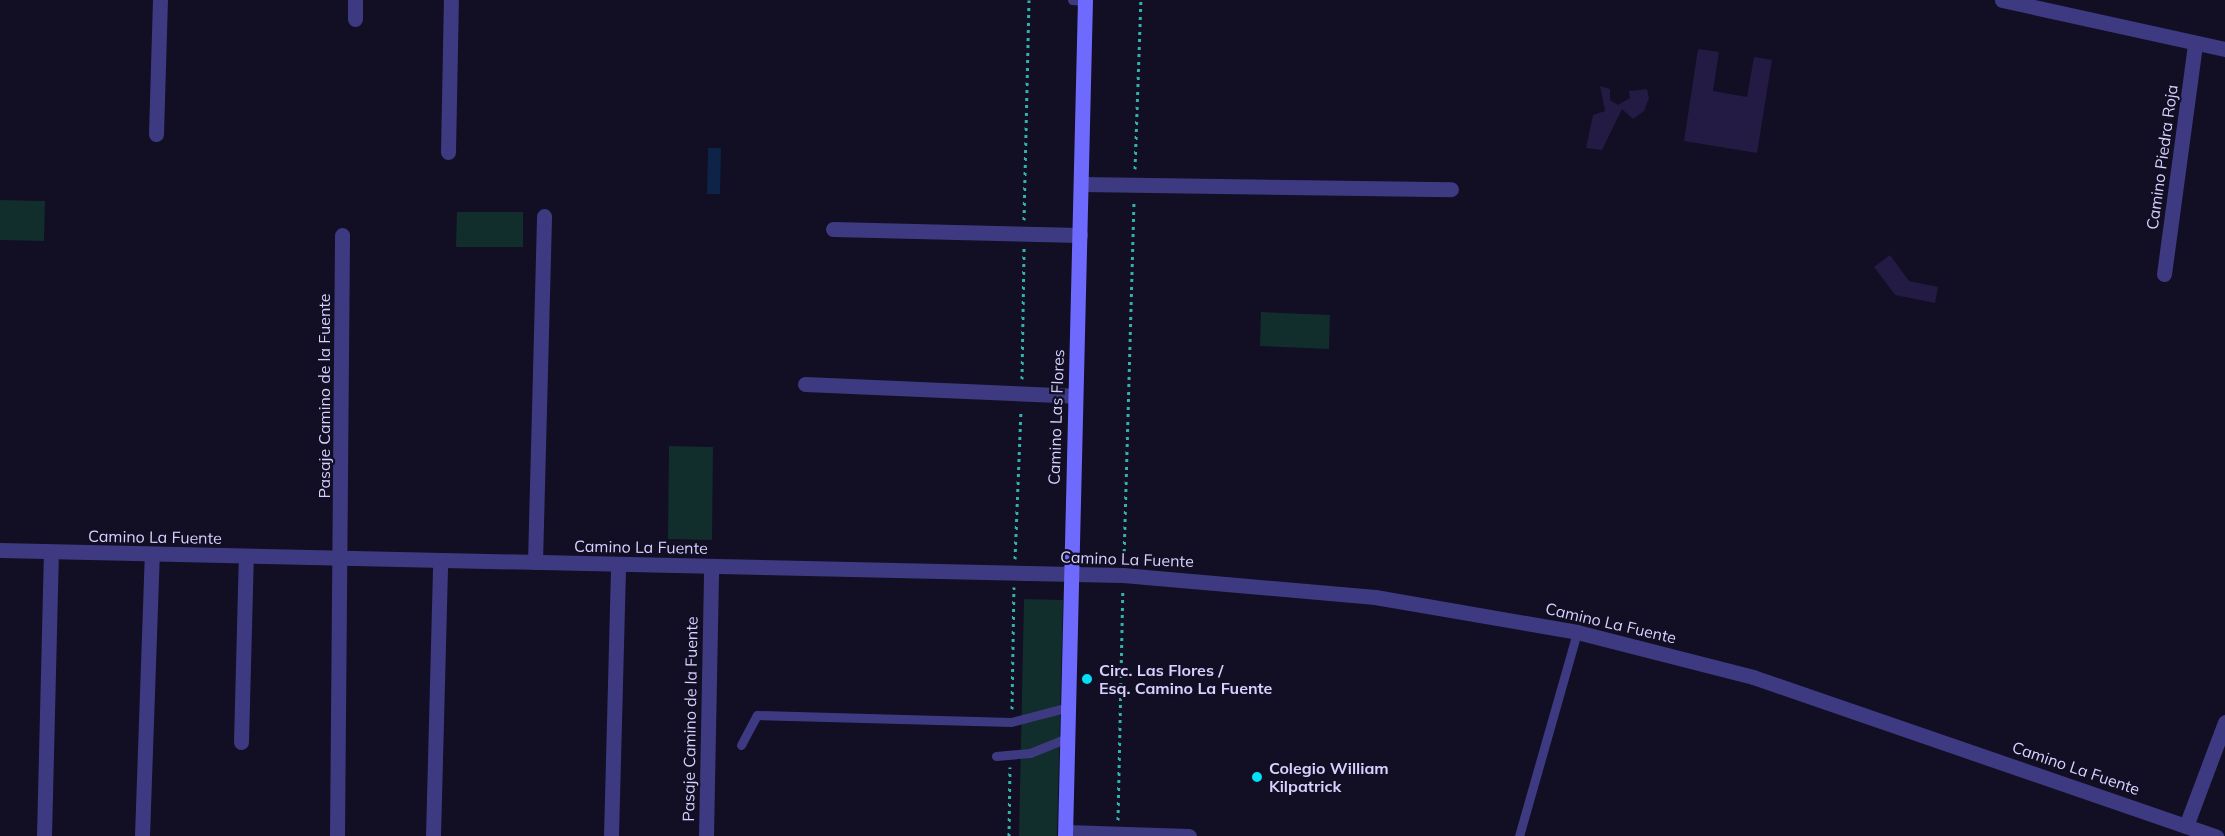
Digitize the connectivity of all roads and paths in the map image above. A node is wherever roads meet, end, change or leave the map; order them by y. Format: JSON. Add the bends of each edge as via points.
{"nodes":[{"id":1,"x":160,"y":0,"type":"edge"},
{"id":2,"x":355,"y":0,"type":"edge"},
{"id":3,"x":451,"y":0,"type":"edge"},
{"id":4,"x":1029,"y":0,"type":"edge"},
{"id":5,"x":1081,"y":0,"type":"edge"},
{"id":6,"x":1141,"y":0,"type":"edge"},
{"id":7,"x":2002,"y":0,"type":"edge"},
{"id":8,"x":355,"y":19,"type":"dead end"},
{"id":9,"x":2195,"y":44,"type":"junction"},
{"id":10,"x":2225,"y":49,"type":"edge"},
{"id":11,"x":156,"y":134,"type":"dead end"},
{"id":12,"x":448,"y":152,"type":"dead end"},
{"id":13,"x":1081,"y":184,"type":"junction"},
{"id":14,"x":1135,"y":185,"type":"junction"},
{"id":15,"x":1451,"y":189,"type":"dead end"},
{"id":16,"x":544,"y":216,"type":"dead end"},
{"id":17,"x":833,"y":229,"type":"dead end"},
{"id":18,"x":1024,"y":233,"type":"junction"},
{"id":19,"x":342,"y":235,"type":"dead end"},
{"id":20,"x":1080,"y":235,"type":"junction"},
{"id":21,"x":2164,"y":274,"type":"dead end"},
{"id":22,"x":805,"y":384,"type":"dead end"},
{"id":23,"x":1022,"y":393,"type":"junction"},
{"id":24,"x":1075,"y":396,"type":"junction"},
{"id":25,"x":0,"y":550,"type":"edge"},
{"id":26,"x":51,"y":552,"type":"junction"},
{"id":27,"x":152,"y":555,"type":"junction"},
{"id":28,"x":246,"y":556,"type":"junction"},
{"id":29,"x":342,"y":557,"type":"junction"},
{"id":30,"x":440,"y":560,"type":"junction"},
{"id":31,"x":535,"y":562,"type":"junction"},
{"id":32,"x":618,"y":564,"type":"junction"},
{"id":33,"x":711,"y":567,"type":"junction"},
{"id":34,"x":1015,"y":574,"type":"junction"},
{"id":35,"x":1070,"y":575,"type":"junction"},
{"id":36,"x":1123,"y":575,"type":"junction"},
{"id":37,"x":1577,"y":632,"type":"junction"},
{"id":38,"x":1068,"y":707,"type":"junction"},
{"id":39,"x":1011,"y":722,"type":"junction"},
{"id":40,"x":2225,"y":722,"type":"edge"},
{"id":41,"x":1067,"y":738,"type":"junction"},
{"id":42,"x":241,"y":742,"type":"dead end"},
{"id":43,"x":741,"y":745,"type":"dead end"},
{"id":44,"x":996,"y":756,"type":"dead end"},
{"id":45,"x":1010,"y":756,"type":"junction"},
{"id":46,"x":2187,"y":826,"type":"junction"},
{"id":47,"x":1065,"y":834,"type":"edge"},
{"id":48,"x":1118,"y":834,"type":"junction"},
{"id":49,"x":44,"y":836,"type":"edge"},
{"id":50,"x":142,"y":836,"type":"edge"},
{"id":51,"x":337,"y":836,"type":"edge"},
{"id":52,"x":433,"y":836,"type":"edge"},
{"id":53,"x":611,"y":836,"type":"edge"},
{"id":54,"x":706,"y":836,"type":"edge"},
{"id":55,"x":1009,"y":836,"type":"edge"},
{"id":56,"x":1189,"y":836,"type":"edge"},
{"id":57,"x":1519,"y":836,"type":"edge"},
{"id":58,"x":2216,"y":836,"type":"edge"}],
"edges":[{"from":1,"to":11,"type":"street"},
{"from":2,"to":8,"type":"street"},
{"from":3,"to":12,"type":"street"},
{"from":4,"to":18,"type":"path"},
{"from":5,"to":13,"type":"street","name":"Camino Las Flores"},
{"from":6,"to":14,"type":"path"},
{"from":7,"to":9,"type":"street"},
{"from":9,"to":10,"type":"street"},
{"from":9,"to":21,"type":"street","name":"Camino Piedra Roja"},
{"from":13,"to":14,"type":"street"},
{"from":13,"to":20,"type":"street","name":"Camino Las Flores"},
{"from":14,"to":15,"type":"street"},
{"from":14,"to":36,"type":"path"},
{"from":16,"to":31,"type":"street"},
{"from":17,"to":18,"type":"street"},
{"from":18,"to":20,"type":"street"},
{"from":18,"to":23,"type":"path"},
{"from":19,"to":29,"type":"street","name":"Pasaje Camino de la Fuente"},
{"from":20,"to":24,"type":"street","name":"Camino Las Flores"},
{"from":22,"to":23,"type":"street"},
{"from":23,"to":24,"type":"street"},
{"from":23,"to":34,"type":"path"},
{"from":24,"to":35,"type":"street","name":"Camino Las Flores"},
{"from":25,"to":26,"type":"street","name":"Camino La Fuente"},
{"from":26,"to":27,"type":"street","name":"Camino La Fuente"},
{"from":26,"to":49,"type":"street"},
{"from":27,"to":28,"type":"street","name":"Camino La Fuente"},
{"from":27,"to":50,"type":"street"},
{"from":28,"to":29,"type":"street","name":"Camino La Fuente"},
{"from":28,"to":42,"type":"street"},
{"from":29,"to":30,"type":"street","name":"Camino La Fuente"},
{"from":29,"to":51,"type":"street","name":"Pasaje Camino de la Fuente"},
{"from":30,"to":31,"type":"street","name":"Camino La Fuente"},
{"from":30,"to":52,"type":"street"},
{"from":31,"to":32,"type":"street","name":"Camino La Fuente"},
{"from":32,"to":33,"type":"street","name":"Camino La Fuente"},
{"from":32,"to":53,"type":"street"},
{"from":33,"to":34,"type":"street","name":"Camino La Fuente"},
{"from":33,"to":54,"type":"street","name":"Pasaje Camino de la Fuente"},
{"from":34,"to":35,"type":"street","name":"Camino La Fuente"},
{"from":34,"to":39,"type":"path"},
{"from":35,"to":36,"type":"street","name":"Camino La Fuente"},
{"from":35,"to":38,"type":"street","name":"Camino Las Flores"},
{"from":36,"to":37,"type":"street","name":"Camino La Fuente","via":[[1375,597]]},
{"from":36,"to":48,"type":"path"},
{"from":37,"to":46,"type":"street","name":"Camino La Fuente","via":[[1837,703]]},
{"from":37,"to":57,"type":"lane"},
{"from":38,"to":39,"type":"lane"},
{"from":38,"to":41,"type":"street","name":"Camino Las Flores"},
{"from":39,"to":43,"type":"lane","via":[[757,715]]},
{"from":40,"to":46,"type":"street"},
{"from":41,"to":45,"type":"lane"},
{"from":41,"to":47,"type":"street","name":"Camino Las Flores"},
{"from":44,"to":45,"type":"lane"},
{"from":45,"to":55,"type":"path"},
{"from":46,"to":58,"type":"street","name":"Camino La Fuente"},
{"from":47,"to":48,"type":"street"},
{"from":48,"to":56,"type":"street"}]}
